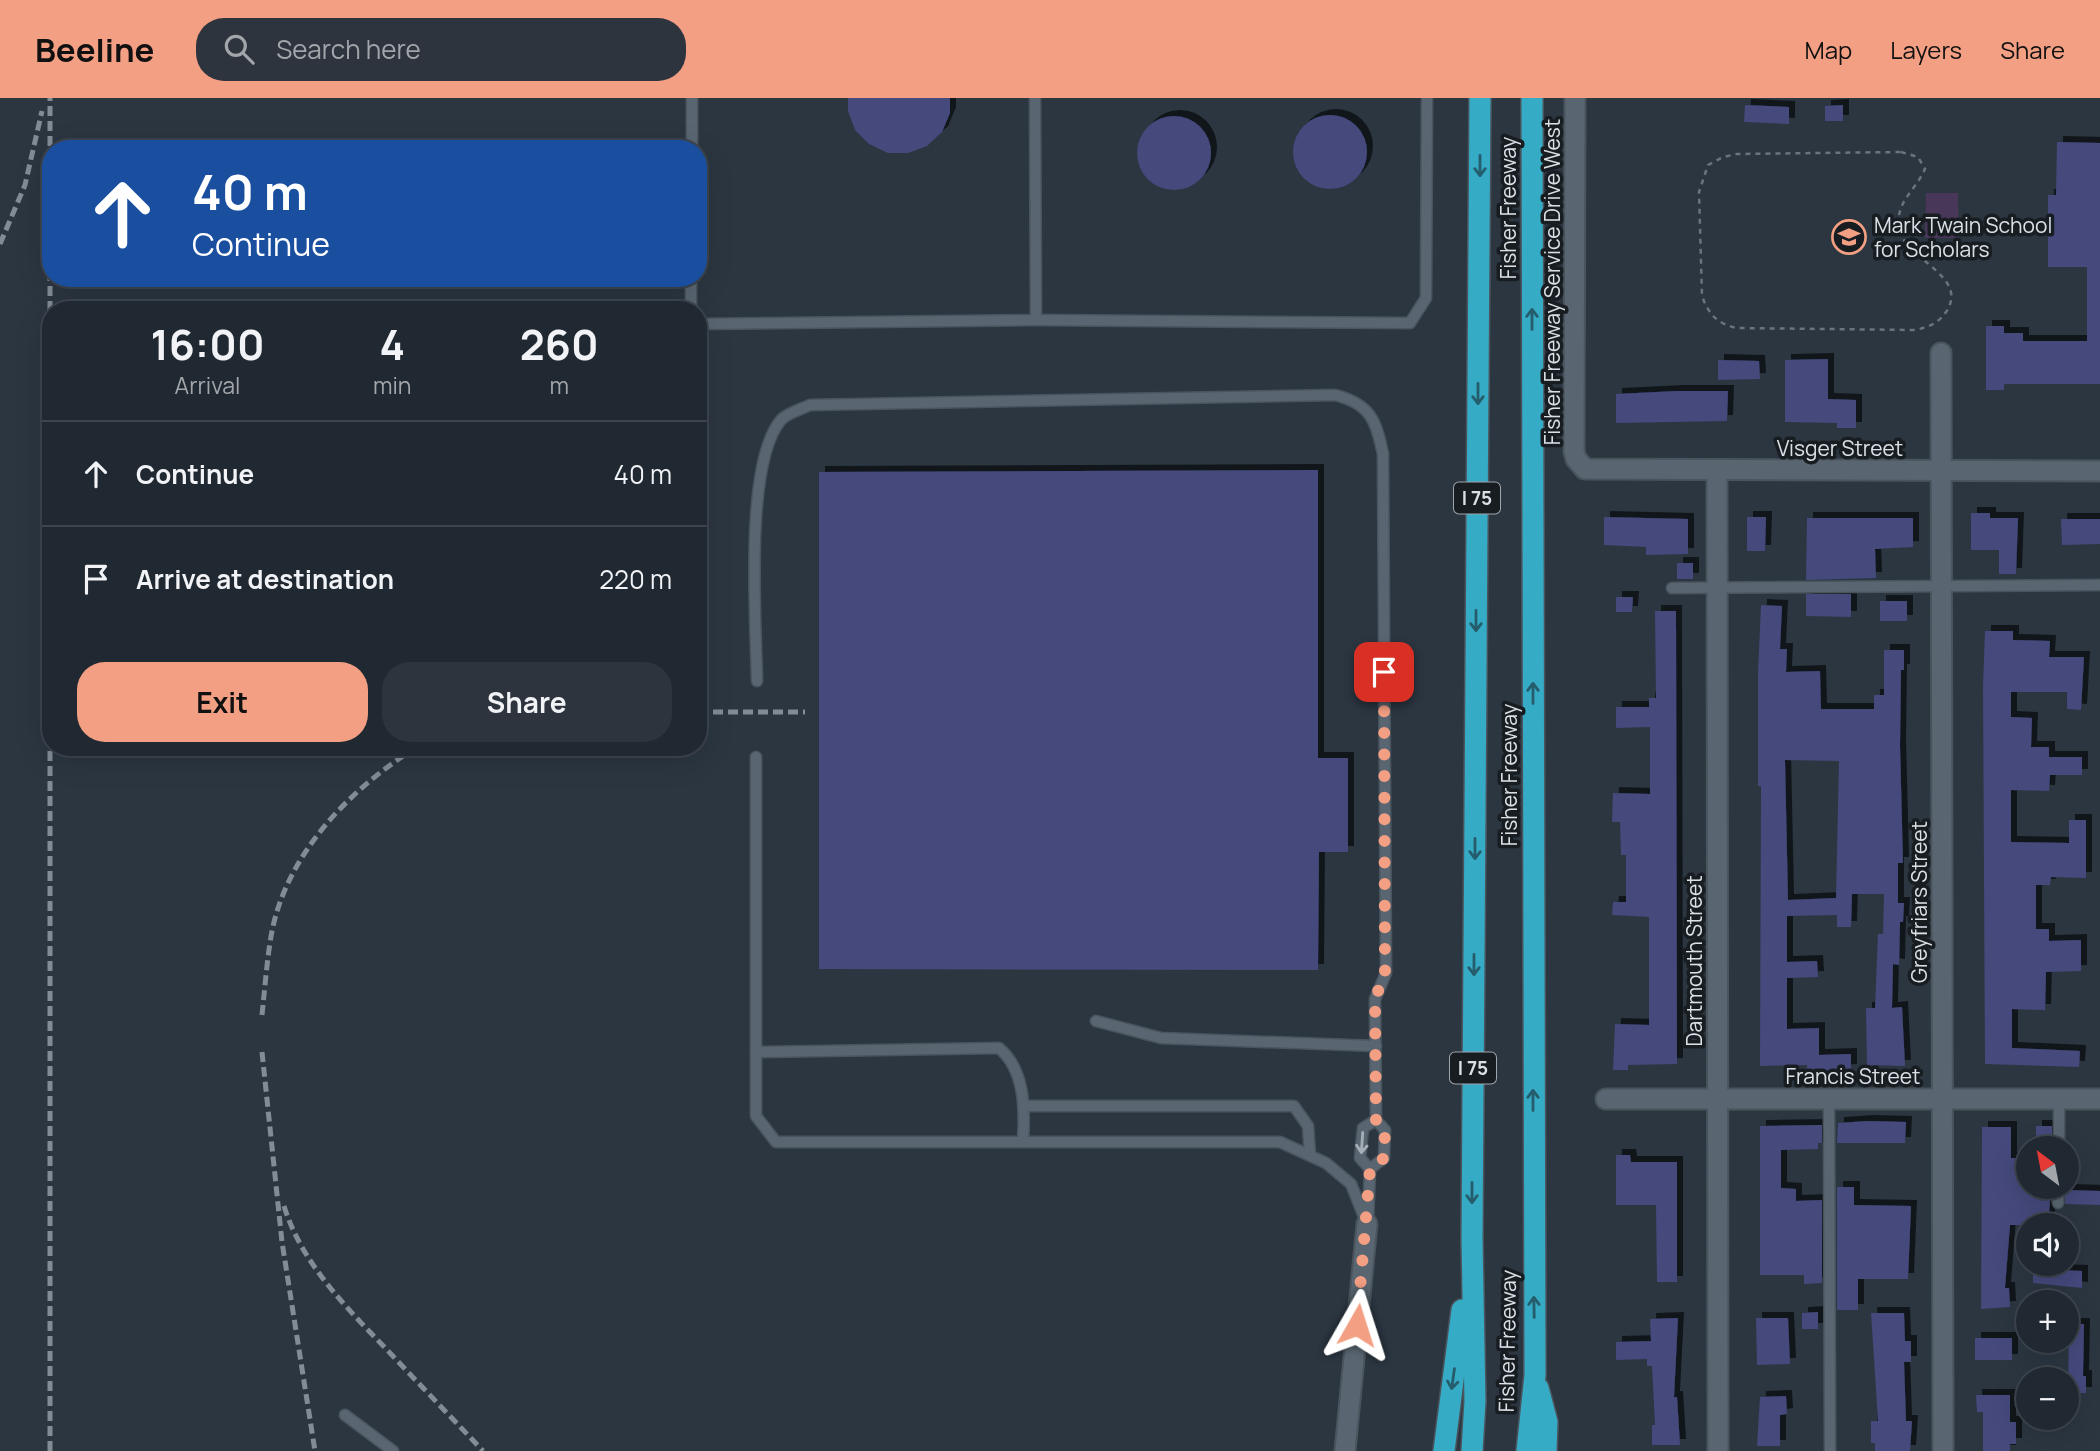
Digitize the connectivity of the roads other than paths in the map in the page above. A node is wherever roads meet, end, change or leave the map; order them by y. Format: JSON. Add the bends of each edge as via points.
{"nodes":[{"id":1,"x":692,"y":98,"type":"edge"},
{"id":2,"x":1035,"y":98,"type":"edge"},
{"id":3,"x":1427,"y":98,"type":"edge"},
{"id":4,"x":1480,"y":98,"type":"edge"},
{"id":5,"x":1532,"y":98,"type":"edge"},
{"id":6,"x":1575,"y":98,"type":"edge"},
{"id":7,"x":692,"y":140,"type":"edge"},
{"id":8,"x":1036,"y":320,"type":"junction"},
{"id":9,"x":707,"y":324,"type":"edge"},
{"id":10,"x":1941,"y":353,"type":"dead end"},
{"id":11,"x":1580,"y":465,"type":"joint"},
{"id":12,"x":1717,"y":471,"type":"junction"},
{"id":13,"x":1942,"y":471,"type":"junction"},
{"id":14,"x":2100,"y":471,"type":"edge"},
{"id":15,"x":2100,"y":585,"type":"edge"},
{"id":16,"x":1942,"y":586,"type":"junction"},
{"id":17,"x":1672,"y":588,"type":"dead end"},
{"id":18,"x":1717,"y":589,"type":"junction"},
{"id":19,"x":757,"y":681,"type":"dead end"},
{"id":20,"x":756,"y":757,"type":"dead end"},
{"id":21,"x":1096,"y":1021,"type":"dead end"},
{"id":22,"x":1376,"y":1046,"type":"junction"},
{"id":23,"x":756,"y":1052,"type":"junction"},
{"id":24,"x":1606,"y":1099,"type":"dead end"},
{"id":25,"x":1717,"y":1099,"type":"junction"},
{"id":26,"x":1829,"y":1099,"type":"junction"},
{"id":27,"x":1942,"y":1099,"type":"junction"},
{"id":28,"x":2059,"y":1099,"type":"junction"},
{"id":29,"x":2100,"y":1099,"type":"edge"},
{"id":30,"x":1025,"y":1106,"type":"junction"},
{"id":31,"x":1376,"y":1120,"type":"junction"},
{"id":32,"x":2059,"y":1136,"type":"edge"},
{"id":33,"x":1023,"y":1141,"type":"junction"},
{"id":34,"x":1310,"y":1155,"type":"junction"},
{"id":35,"x":1370,"y":1169,"type":"junction"},
{"id":36,"x":2057,"y":1199,"type":"edge"},
{"id":37,"x":2057,"y":1203,"type":"dead end"},
{"id":38,"x":1367,"y":1224,"type":"junction"},
{"id":39,"x":1472,"y":1238,"type":"junction"},
{"id":40,"x":1535,"y":1375,"type":"junction"},
{"id":41,"x":345,"y":1416,"type":"dead end"},
{"id":42,"x":393,"y":1451,"type":"edge"},
{"id":43,"x":1345,"y":1451,"type":"edge"},
{"id":44,"x":1444,"y":1451,"type":"edge"},
{"id":45,"x":1472,"y":1451,"type":"edge"},
{"id":46,"x":1527,"y":1451,"type":"edge"},
{"id":47,"x":1546,"y":1451,"type":"edge"},
{"id":48,"x":1718,"y":1451,"type":"edge"},
{"id":49,"x":1830,"y":1451,"type":"edge"},
{"id":50,"x":1943,"y":1451,"type":"edge"}],
"edges":[{"from":1,"to":7,"type":"lane"},
{"from":2,"to":8,"type":"lane"},
{"from":3,"to":8,"type":"lane","via":[[1426,298],[1410,323]]},
{"from":4,"to":39,"type":"highway","name":"Fisher Freeway","number":"I 75","one_way":true},
{"from":40,"to":5,"type":"highway","name":"Fisher Freeway","one_way":true},
{"from":6,"to":11,"type":"street","name":"Fisher Freeway Service Drive West","via":[[1574,451]]},
{"from":8,"to":9,"type":"lane"},
{"from":10,"to":13,"type":"street","name":"Greyfriars Street"},
{"from":11,"to":12,"type":"street","name":"Visger Street","via":[[1596,470]]},
{"from":12,"to":13,"type":"street","name":"Visger Street"},
{"from":12,"to":18,"type":"street","name":"Dartmouth Street"},
{"from":13,"to":14,"type":"street","name":"Visger Street"},
{"from":13,"to":16,"type":"street","name":"Greyfriars Street"},
{"from":15,"to":16,"type":"lane"},
{"from":16,"to":18,"type":"lane"},
{"from":16,"to":27,"type":"street","name":"Greyfriars Street"},
{"from":17,"to":18,"type":"lane"},
{"from":18,"to":25,"type":"street","name":"Dartmouth Street"},
{"from":19,"to":22,"type":"lane","via":[[756,537],[762,460],[781,419],[810,405],[1348,399],[1376,422],[1383,454],[1385,973],[1375,999]]},
{"from":20,"to":23,"type":"lane"},
{"from":21,"to":22,"type":"lane","via":[[1161,1038]]},
{"from":22,"to":31,"type":"lane"},
{"from":23,"to":30,"type":"lane","via":[[999,1048],[1012,1058]]},
{"from":23,"to":33,"type":"lane","via":[[756,1116],[776,1142]]},
{"from":24,"to":25,"type":"street","name":"Francis Street"},
{"from":25,"to":26,"type":"street","name":"Francis Street"},
{"from":25,"to":48,"type":"street","name":"Dartmouth Street"},
{"from":26,"to":27,"type":"street","name":"Francis Street"},
{"from":26,"to":49,"type":"lane"},
{"from":27,"to":28,"type":"street","name":"Francis Street"},
{"from":27,"to":50,"type":"street","name":"Greyfriars Street"},
{"from":28,"to":29,"type":"street","name":"Francis Street"},
{"from":28,"to":32,"type":"lane"},
{"from":30,"to":33,"type":"lane"},
{"from":30,"to":34,"type":"lane","via":[[1294,1106],[1308,1126]]},
{"from":31,"to":35,"type":"lane","via":[[1385,1130],[1384,1158]]},
{"from":31,"to":35,"type":"lane","one_way":true,"via":[[1363,1129],[1360,1158]]},
{"from":33,"to":34,"type":"lane","via":[[1280,1142]]},
{"from":34,"to":38,"type":"lane","via":[[1351,1184]]},
{"from":35,"to":38,"type":"lane"},
{"from":36,"to":37,"type":"lane"},
{"from":38,"to":43,"type":"street"},
{"from":39,"to":44,"type":"highway","one_way":true},
{"from":39,"to":45,"type":"highway","name":"Fisher Freeway","number":"I 75"},
{"from":40,"to":46,"type":"highway","name":"Fisher Freeway"},
{"from":40,"to":47,"type":"highway","via":[[1546,1422]]},
{"from":41,"to":42,"type":"lane"}]}
